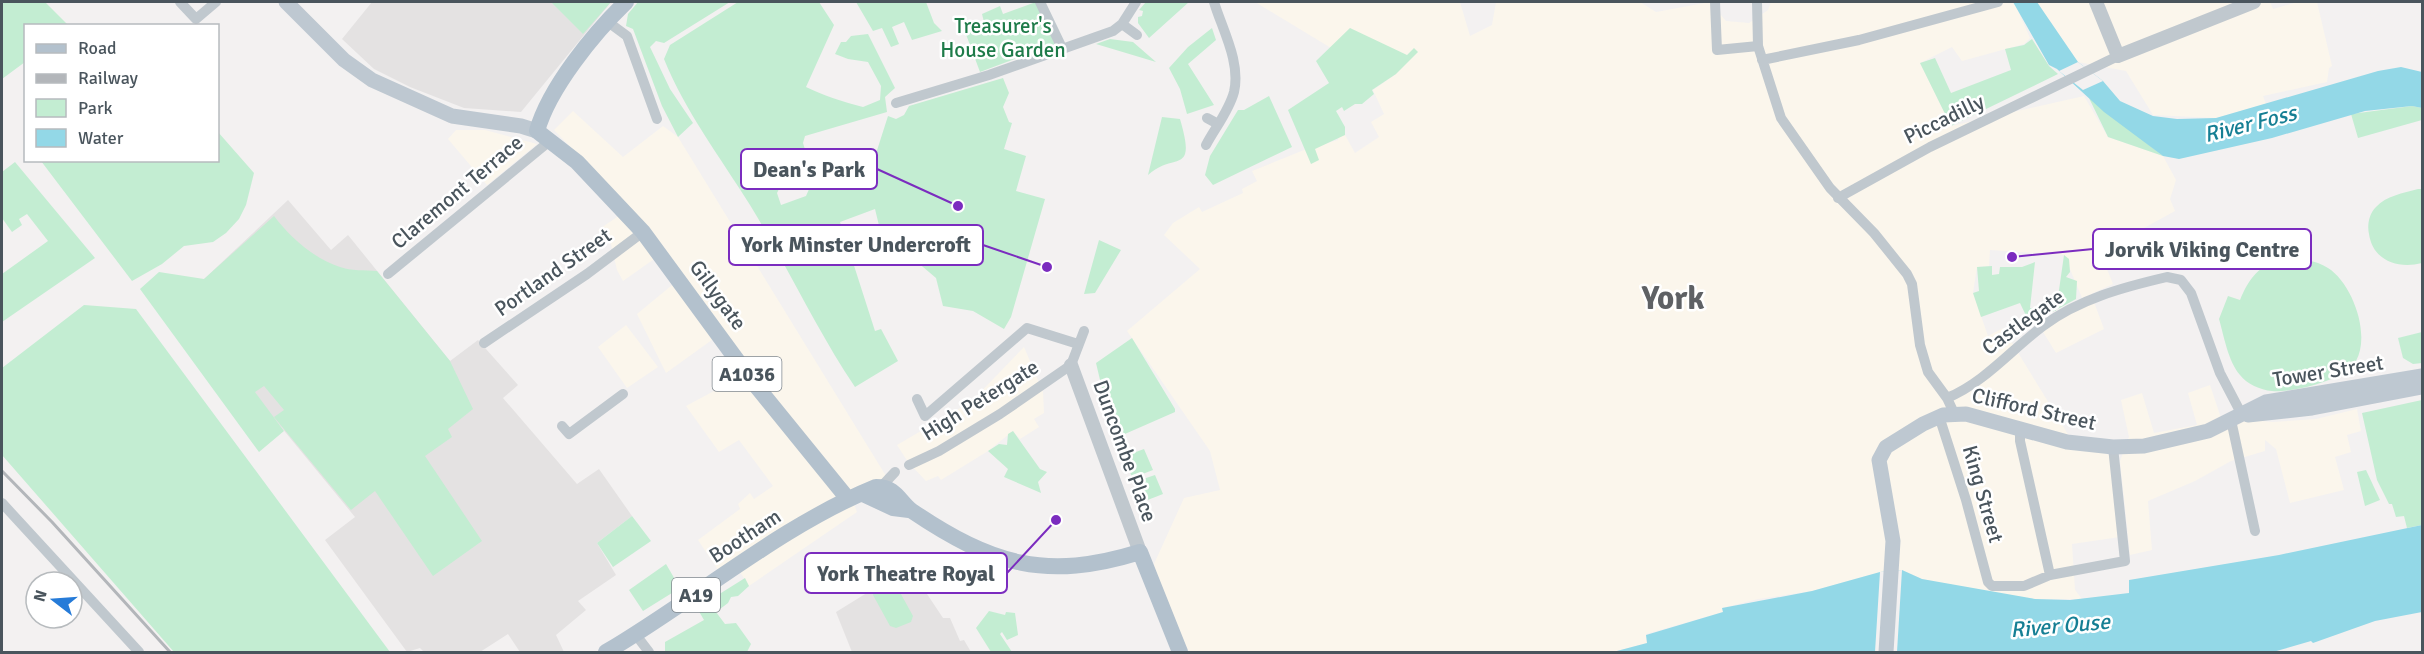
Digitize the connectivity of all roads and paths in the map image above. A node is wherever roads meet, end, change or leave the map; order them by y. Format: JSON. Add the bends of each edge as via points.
{"nodes":[{"id":1,"x":180,"y":2,"type":"edge"},
{"id":2,"x":216,"y":2,"type":"edge"},
{"id":3,"x":286,"y":2,"type":"edge"},
{"id":4,"x":626,"y":2,"type":"edge"},
{"id":5,"x":1040,"y":2,"type":"edge"},
{"id":6,"x":1136,"y":2,"type":"edge"},
{"id":7,"x":1214,"y":2,"type":"edge"},
{"id":8,"x":1715,"y":2,"type":"edge"},
{"id":9,"x":1757,"y":2,"type":"edge"},
{"id":10,"x":1998,"y":2,"type":"edge"},
{"id":11,"x":2096,"y":2,"type":"edge"},
{"id":12,"x":2254,"y":2,"type":"edge"},
{"id":13,"x":608,"y":21,"type":"junction"},
{"id":14,"x":1122,"y":24,"type":"junction"},
{"id":15,"x":1137,"y":36,"type":"dead end"},
{"id":16,"x":1758,"y":46,"type":"junction"},
{"id":17,"x":1062,"y":48,"type":"junction"},
{"id":18,"x":2118,"y":57,"type":"junction"},
{"id":19,"x":1762,"y":60,"type":"junction"},
{"id":20,"x":896,"y":104,"type":"dead end"},
{"id":21,"x":1208,"y":118,"type":"dead end"},
{"id":22,"x":657,"y":119,"type":"dead end"},
{"id":23,"x":1218,"y":124,"type":"junction"},
{"id":24,"x":544,"y":136,"type":"junction"},
{"id":25,"x":1206,"y":145,"type":"dead end"},
{"id":26,"x":1838,"y":198,"type":"junction"},
{"id":27,"x":643,"y":232,"type":"junction"},
{"id":28,"x":388,"y":274,"type":"dead end"},
{"id":29,"x":1084,"y":331,"type":"dead end"},
{"id":30,"x":484,"y":344,"type":"dead end"},
{"id":31,"x":1078,"y":344,"type":"junction"},
{"id":32,"x":1071,"y":365,"type":"junction"},
{"id":33,"x":2422,"y":376,"type":"edge"},
{"id":34,"x":2422,"y":387,"type":"edge"},
{"id":35,"x":623,"y":394,"type":"dead end"},
{"id":36,"x":1947,"y":398,"type":"junction"},
{"id":37,"x":917,"y":399,"type":"dead end"},
{"id":38,"x":1947,"y":415,"type":"junction"},
{"id":39,"x":2237,"y":418,"type":"junction"},
{"id":40,"x":562,"y":426,"type":"dead end"},
{"id":41,"x":2020,"y":429,"type":"junction"},
{"id":42,"x":2113,"y":447,"type":"junction"},
{"id":43,"x":909,"y":465,"type":"dead end"},
{"id":44,"x":895,"y":472,"type":"dead end"},
{"id":45,"x":881,"y":487,"type":"junction"},
{"id":46,"x":856,"y":496,"type":"junction"},
{"id":47,"x":2,"y":503,"type":"edge"},
{"id":48,"x":909,"y":510,"type":"junction"},
{"id":49,"x":2255,"y":531,"type":"dead end"},
{"id":50,"x":1140,"y":552,"type":"junction"},
{"id":51,"x":2050,"y":574,"type":"junction"},
{"id":52,"x":636,"y":635,"type":"junction"},
{"id":53,"x":139,"y":652,"type":"edge"},
{"id":54,"x":606,"y":652,"type":"edge"},
{"id":55,"x":649,"y":652,"type":"edge"},
{"id":56,"x":1180,"y":652,"type":"edge"},
{"id":57,"x":1886,"y":652,"type":"edge"}],
"edges":[{"from":1,"to":2,"type":"street","via":[[196,19]]},
{"from":3,"to":24,"type":"main road","via":[[344,60],[372,80],[452,116],[521,126]]},
{"from":4,"to":13,"type":"main road"},
{"from":5,"to":17,"type":"street"},
{"from":6,"to":14,"type":"street"},
{"from":7,"to":23,"type":"street","via":[[1233,58],[1235,77],[1230,104]]},
{"from":8,"to":16,"type":"street","via":[[1717,50]]},
{"from":9,"to":16,"type":"street","name":"King Street"},
{"from":10,"to":19,"type":"street","via":[[1878,35]]},
{"from":11,"to":18,"type":"street"},
{"from":12,"to":18,"type":"street"},
{"from":13,"to":22,"type":"street","via":[[627,36]]},
{"from":13,"to":24,"type":"main road","via":[[544,112]]},
{"from":14,"to":15,"type":"street"},
{"from":14,"to":17,"type":"street","via":[[1113,31]]},
{"from":16,"to":19,"type":"street","name":"King Street"},
{"from":17,"to":20,"type":"street"},
{"from":18,"to":26,"type":"street","name":"Piccadilly","via":[[1930,147]]},
{"from":19,"to":26,"type":"street","name":"King Street","via":[[1781,118]]},
{"from":21,"to":23,"type":"street"},
{"from":23,"to":25,"type":"street"},
{"from":24,"to":27,"type":"main road","name":"Gillygate","number":"A1036","via":[[597,183]]},
{"from":24,"to":28,"type":"street","name":"Claremont Terrace"},
{"from":26,"to":36,"type":"street","name":"King Street","via":[[1908,274],[1928,372]]},
{"from":27,"to":30,"type":"street","name":"Portland Street"},
{"from":27,"to":46,"type":"main road","name":"Gillygate","number":"A1036","via":[[746,373]]},
{"from":29,"to":31,"type":"street"},
{"from":31,"to":32,"type":"street"},
{"from":31,"to":37,"type":"street","via":[[1027,328],[925,416]]},
{"from":32,"to":43,"type":"street","name":"High Petergate","via":[[1000,414]]},
{"from":32,"to":50,"type":"street","name":"Duncombe Place"},
{"from":33,"to":39,"type":"main road","name":"Tower Street","via":[[2266,402]]},
{"from":34,"to":39,"type":"main road","name":"Tower Street"},
{"from":35,"to":40,"type":"street","via":[[569,434]]},
{"from":36,"to":38,"type":"street","name":"King Street"},
{"from":36,"to":39,"type":"street","name":"Castlegate","via":[[2045,324],[2085,301],[2167,277],[2181,280],[2191,292]]},
{"from":38,"to":41,"type":"main road","name":"Clifford Street","via":[[1978,416]]},
{"from":38,"to":51,"type":"street","name":"King Street","via":[[1988,582],[1992,586],[2024,586]]},
{"from":38,"to":57,"type":"main road","via":[[1886,447],[1879,464],[1892,527]]},
{"from":39,"to":42,"type":"main road","name":"Clifford Street","via":[[2172,441]]},
{"from":39,"to":49,"type":"street"},
{"from":41,"to":42,"type":"main road","name":"Clifford Street","via":[[2067,442]]},
{"from":41,"to":51,"type":"street"},
{"from":42,"to":51,"type":"street","via":[[2125,558],[2121,564]]},
{"from":44,"to":45,"type":"street"},
{"from":45,"to":46,"type":"main road","name":"Bootham"},
{"from":45,"to":48,"type":"main road","number":"A1036","via":[[900,496]]},
{"from":46,"to":48,"type":"main road","number":"A1036"},
{"from":46,"to":52,"type":"main road","name":"Bootham","number":"A19","via":[[765,549]]},
{"from":47,"to":53,"type":"street"},
{"from":48,"to":50,"type":"main road","number":"A1036","via":[[967,546],[1033,565],[1083,566]]},
{"from":50,"to":56,"type":"main road"},
{"from":52,"to":54,"type":"main road","name":"Bootham","number":"A19"},
{"from":52,"to":55,"type":"street"}]}
